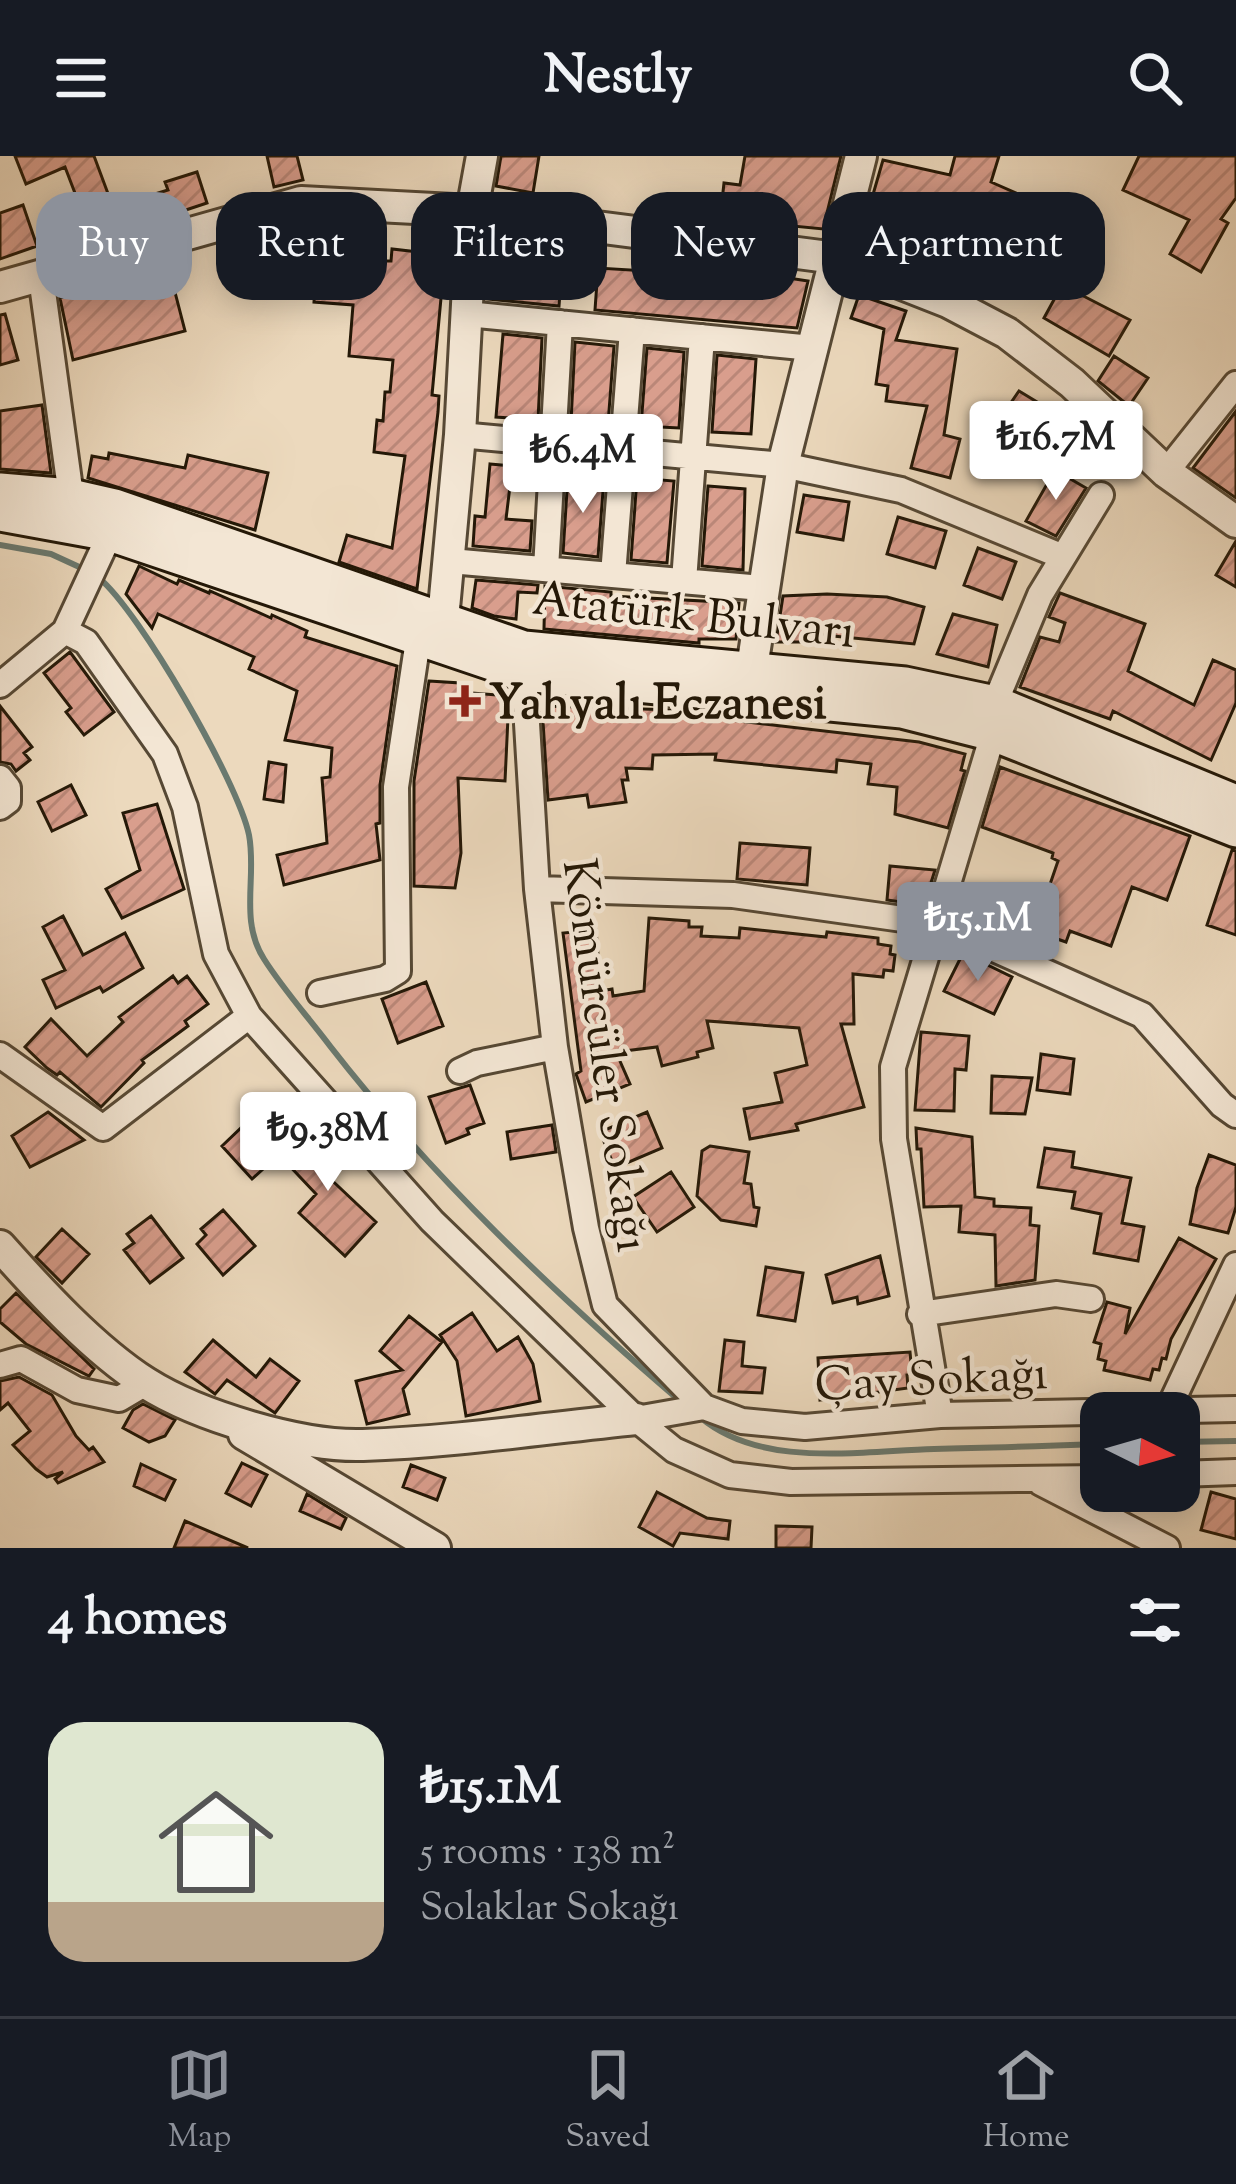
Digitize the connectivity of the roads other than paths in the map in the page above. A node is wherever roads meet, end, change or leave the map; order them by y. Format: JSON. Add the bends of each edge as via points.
{"nodes":[{"id":1,"x":482,"y":156,"type":"edge"},
{"id":2,"x":861,"y":156,"type":"edge"},
{"id":3,"x":475,"y":192,"type":"edge"},
{"id":4,"x":852,"y":192,"type":"edge"},
{"id":5,"x":411,"y":208,"type":"edge"},
{"id":6,"x":607,"y":228,"type":"edge"},
{"id":7,"x":192,"y":233,"type":"edge"},
{"id":8,"x":822,"y":256,"type":"edge"},
{"id":9,"x":36,"y":278,"type":"edge"},
{"id":10,"x":0,"y":287,"type":"edge"},
{"id":11,"x":44,"y":300,"type":"edge"},
{"id":12,"x":467,"y":300,"type":"edge"},
{"id":13,"x":825,"y":300,"type":"edge"},
{"id":14,"x":943,"y":300,"type":"edge"},
{"id":15,"x":466,"y":314,"type":"junction"},
{"id":16,"x":560,"y":323,"type":"junction"},
{"id":17,"x":632,"y":330,"type":"junction"},
{"id":18,"x":702,"y":337,"type":"junction"},
{"id":19,"x":812,"y":348,"type":"junction"},
{"id":20,"x":1236,"y":384,"type":"edge"},
{"id":21,"x":460,"y":435,"type":"junction"},
{"id":22,"x":553,"y":443,"type":"junction"},
{"id":23,"x":622,"y":450,"type":"junction"},
{"id":24,"x":693,"y":457,"type":"junction"},
{"id":25,"x":783,"y":465,"type":"junction"},
{"id":26,"x":1166,"y":472,"type":"junction"},
{"id":27,"x":0,"y":490,"type":"edge"},
{"id":28,"x":1101,"y":494,"type":"dead end"},
{"id":29,"x":71,"y":496,"type":"junction"},
{"id":30,"x":0,"y":514,"type":"edge"},
{"id":31,"x":1236,"y":522,"type":"edge"},
{"id":32,"x":1061,"y":556,"type":"junction"},
{"id":33,"x":97,"y":561,"type":"junction"},
{"id":34,"x":450,"y":561,"type":"junction"},
{"id":35,"x":545,"y":569,"type":"junction"},
{"id":36,"x":614,"y":575,"type":"junction"},
{"id":37,"x":684,"y":581,"type":"junction"},
{"id":38,"x":762,"y":588,"type":"junction"},
{"id":39,"x":65,"y":631,"type":"junction"},
{"id":40,"x":434,"y":636,"type":"junction"},
{"id":41,"x":524,"y":674,"type":"junction"},
{"id":42,"x":749,"y":680,"type":"junction"},
{"id":43,"x":0,"y":685,"type":"edge"},
{"id":44,"x":994,"y":719,"type":"junction"},
{"id":45,"x":0,"y":778,"type":"edge"},
{"id":46,"x":1236,"y":802,"type":"edge"},
{"id":47,"x":0,"y":807,"type":"edge"},
{"id":48,"x":1236,"y":830,"type":"edge"},
{"id":49,"x":537,"y":889,"type":"junction"},
{"id":50,"x":938,"y":924,"type":"junction"},
{"id":51,"x":320,"y":993,"type":"dead end"},
{"id":52,"x":249,"y":1016,"type":"junction"},
{"id":53,"x":555,"y":1047,"type":"junction"},
{"id":54,"x":0,"y":1055,"type":"edge"},
{"id":55,"x":460,"y":1071,"type":"dead end"},
{"id":56,"x":1236,"y":1114,"type":"edge"},
{"id":57,"x":0,"y":1246,"type":"edge"},
{"id":58,"x":1236,"y":1265,"type":"edge"},
{"id":59,"x":1091,"y":1299,"type":"dead end"},
{"id":60,"x":920,"y":1314,"type":"junction"},
{"id":61,"x":0,"y":1365,"type":"edge"},
{"id":62,"x":146,"y":1383,"type":"junction"},
{"id":63,"x":1176,"y":1392,"type":"edge"},
{"id":64,"x":704,"y":1407,"type":"junction"},
{"id":65,"x":1236,"y":1409,"type":"edge"},
{"id":66,"x":1200,"y":1410,"type":"edge"},
{"id":67,"x":205,"y":1411,"type":"junction"},
{"id":68,"x":1080,"y":1412,"type":"edge"},
{"id":69,"x":940,"y":1415,"type":"junction"},
{"id":70,"x":636,"y":1419,"type":"junction"},
{"id":71,"x":1236,"y":1472,"type":"edge"},
{"id":72,"x":1200,"y":1473,"type":"edge"},
{"id":73,"x":1080,"y":1479,"type":"edge"},
{"id":74,"x":1037,"y":1481,"type":"junction"},
{"id":75,"x":435,"y":1548,"type":"edge"},
{"id":76,"x":1167,"y":1548,"type":"edge"}],
"edges":[{"from":1,"to":3,"type":"street"},
{"from":2,"to":4,"type":"street"},
{"from":5,"to":7,"type":"street","via":[[301,202]]},
{"from":6,"to":8,"type":"street"},
{"from":9,"to":10,"type":"street"},
{"from":11,"to":29,"type":"street"},
{"from":12,"to":15,"type":"street"},
{"from":13,"to":19,"type":"street"},
{"from":14,"to":26,"type":"street","via":[[1007,333],[1072,382]]},
{"from":15,"to":16,"type":"street"},
{"from":15,"to":21,"type":"street"},
{"from":16,"to":17,"type":"street"},
{"from":16,"to":22,"type":"street"},
{"from":17,"to":18,"type":"street"},
{"from":17,"to":23,"type":"street"},
{"from":18,"to":19,"type":"street"},
{"from":18,"to":24,"type":"street"},
{"from":19,"to":25,"type":"street"},
{"from":20,"to":26,"type":"street"},
{"from":21,"to":22,"type":"street"},
{"from":21,"to":34,"type":"street"},
{"from":22,"to":23,"type":"street"},
{"from":22,"to":35,"type":"street"},
{"from":23,"to":24,"type":"street"},
{"from":23,"to":36,"type":"street"},
{"from":24,"to":25,"type":"street"},
{"from":24,"to":37,"type":"street"},
{"from":25,"to":32,"type":"street","via":[[901,490]]},
{"from":25,"to":38,"type":"street"},
{"from":26,"to":31,"type":"street"},
{"from":27,"to":29,"type":"main road","name":"Atatürk Bulvarı"},
{"from":28,"to":32,"type":"street"},
{"from":29,"to":40,"type":"main road","name":"Atatürk Bulvarı","via":[[115,506]]},
{"from":30,"to":33,"type":"main road","name":"Atatürk Bulvarı"},
{"from":32,"to":44,"type":"street"},
{"from":33,"to":39,"type":"street"},
{"from":33,"to":40,"type":"main road","name":"Atatürk Bulvarı"},
{"from":34,"to":35,"type":"street"},
{"from":34,"to":40,"type":"street"},
{"from":35,"to":36,"type":"street"},
{"from":36,"to":37,"type":"street"},
{"from":37,"to":38,"type":"street"},
{"from":38,"to":42,"type":"street"},
{"from":39,"to":43,"type":"street"},
{"from":39,"to":52,"type":"street","via":[[86,642],[165,754],[185,807],[216,953]]},
{"from":40,"to":41,"type":"main road","name":"Atatürk Bulvarı"},
{"from":40,"to":42,"type":"main road","name":"Atatürk Bulvarı"},
{"from":40,"to":51,"type":"street","via":[[396,787],[398,971]]},
{"from":41,"to":42,"type":"main road","name":"Atatürk Bulvarı"},
{"from":41,"to":49,"type":"street","name":"Kömürcüler Sokağı"},
{"from":42,"to":44,"type":"main road","name":"Atatürk Bulvarı","via":[[902,711]]},
{"from":44,"to":46,"type":"main road","name":"Atatürk Bulvarı"},
{"from":44,"to":48,"type":"main road","name":"Atatürk Bulvarı"},
{"from":44,"to":50,"type":"street"},
{"from":45,"to":47,"type":"street","via":[[9,795]]},
{"from":49,"to":50,"type":"street","via":[[733,895]]},
{"from":49,"to":53,"type":"street","name":"Kömürcüler Sokağı"},
{"from":50,"to":56,"type":"street","via":[[1142,1015]]},
{"from":50,"to":60,"type":"street","via":[[893,1067],[894,1139]]},
{"from":52,"to":54,"type":"street","via":[[104,1128]]},
{"from":52,"to":70,"type":"street","via":[[432,1221]]},
{"from":53,"to":55,"type":"street"},
{"from":53,"to":64,"type":"street","name":"Kömürcüler Sokağı","via":[[605,1305]]},
{"from":57,"to":62,"type":"street","via":[[50,1303]]},
{"from":58,"to":63,"type":"street"},
{"from":59,"to":60,"type":"street","via":[[1056,1294]]},
{"from":60,"to":69,"type":"street"},
{"from":61,"to":62,"type":"street","via":[[21,1358],[77,1390],[119,1399]]},
{"from":62,"to":67,"type":"street"},
{"from":64,"to":69,"type":"street","name":"Çay Sokağı","via":[[742,1421],[805,1427]]},
{"from":64,"to":70,"type":"street"},
{"from":65,"to":66,"type":"street","name":"Çay Sokağı"},
{"from":67,"to":70,"type":"street","via":[[360,1445]]},
{"from":67,"to":75,"type":"street"},
{"from":68,"to":69,"type":"street","name":"Çay Sokağı"},
{"from":70,"to":74,"type":"street","via":[[674,1450],[730,1474],[791,1482]]},
{"from":71,"to":72,"type":"street"},
{"from":73,"to":74,"type":"street"},
{"from":74,"to":76,"type":"street"}]}
